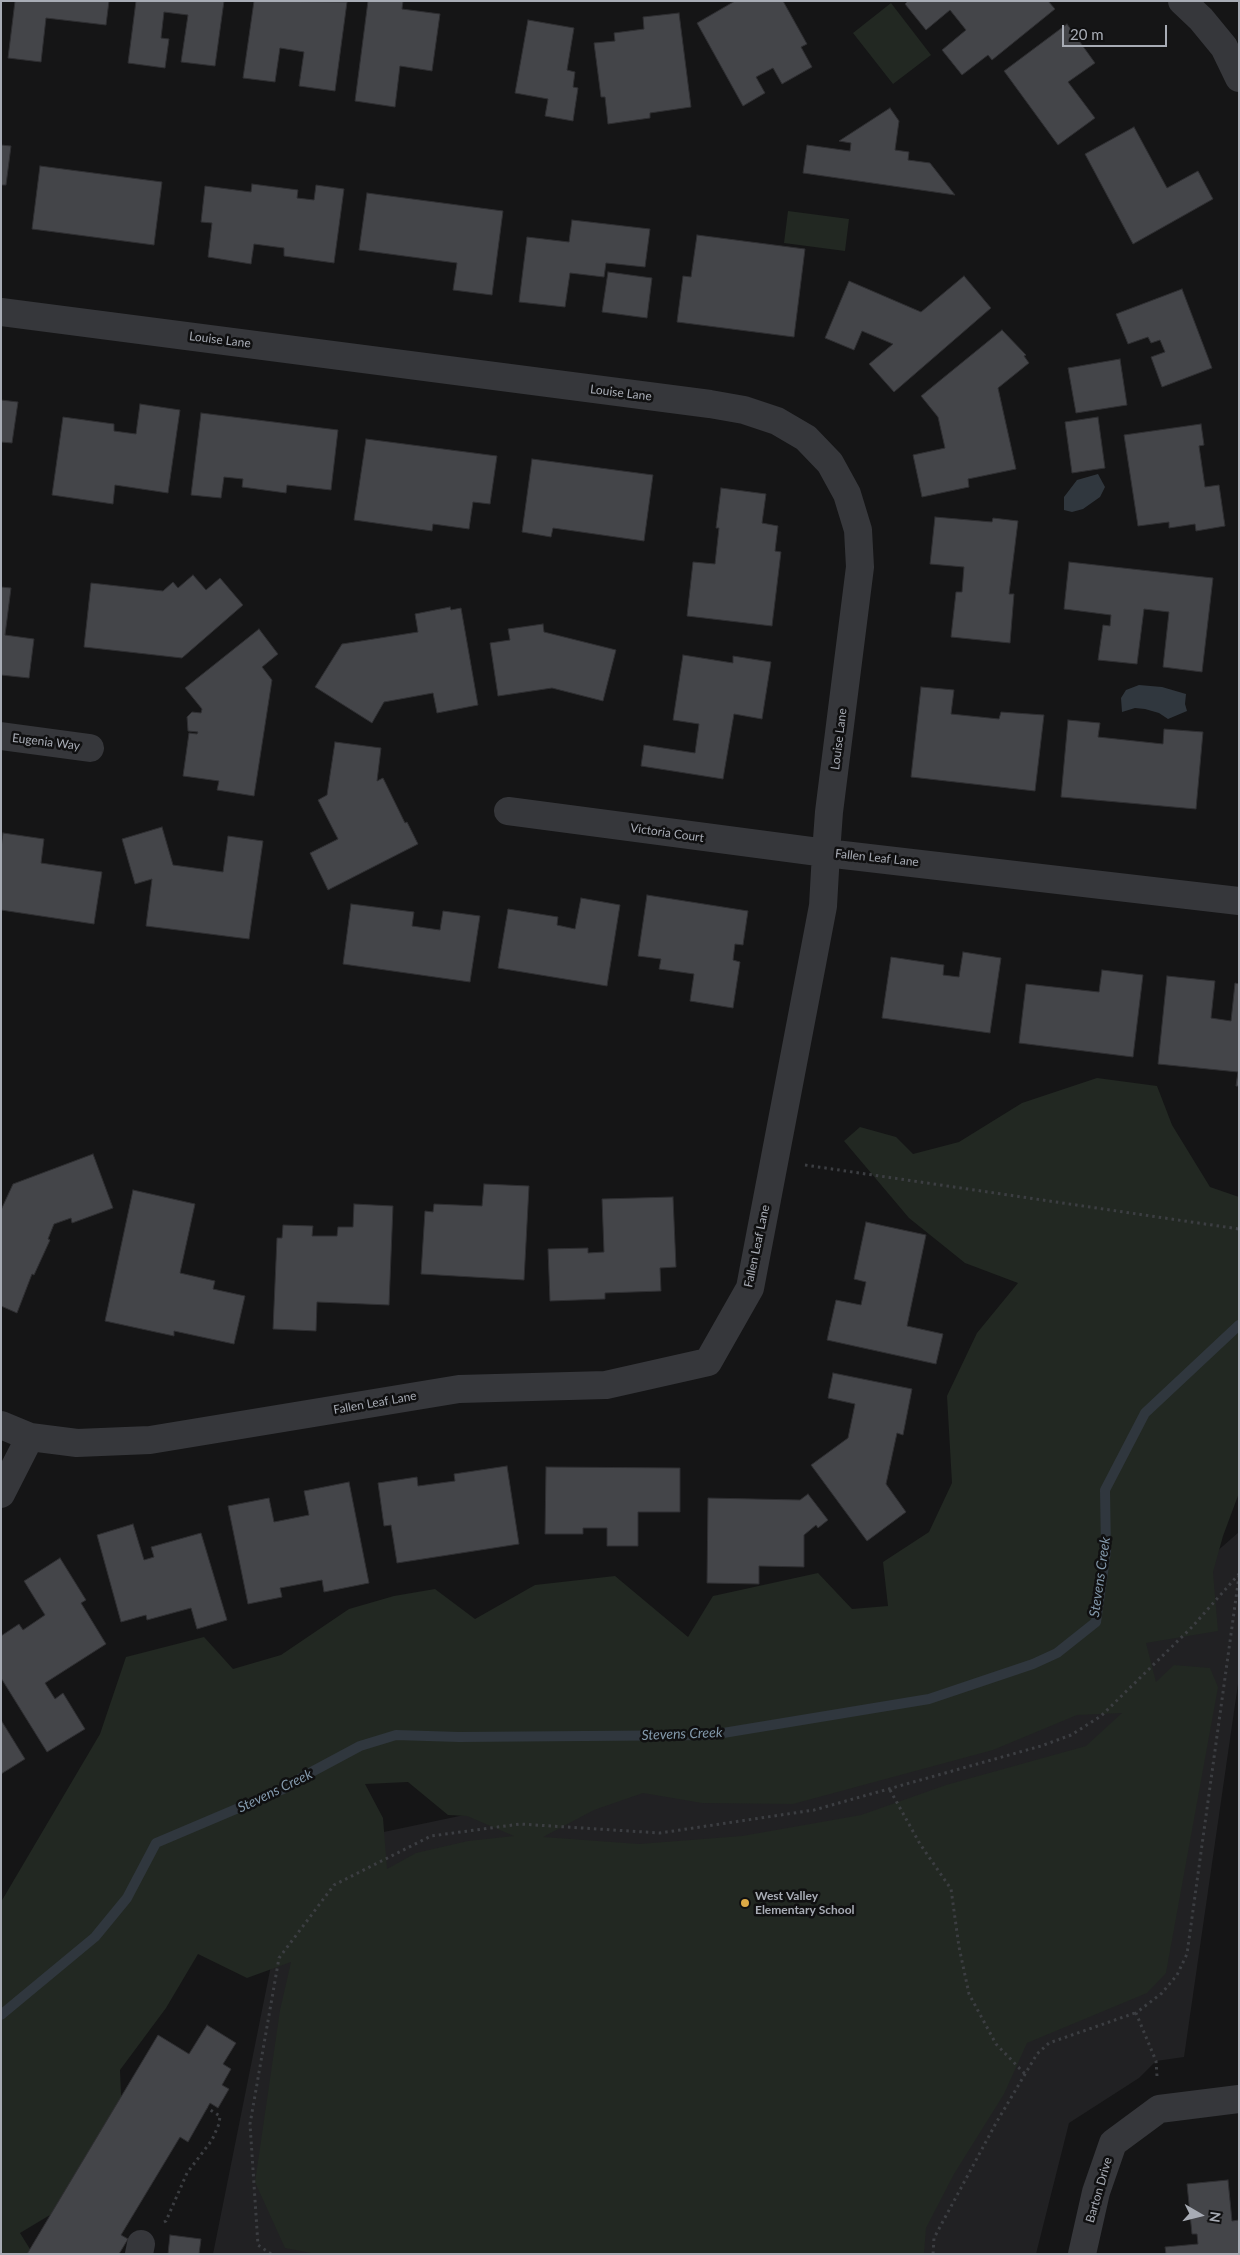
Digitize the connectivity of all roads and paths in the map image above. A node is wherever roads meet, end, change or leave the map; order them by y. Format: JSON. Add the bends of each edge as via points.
{"nodes":[{"id":1,"x":1182,"y":1,"type":"edge"},
{"id":2,"x":1239,"y":78,"type":"edge"},
{"id":3,"x":1,"y":312,"type":"edge"},
{"id":4,"x":1,"y":736,"type":"edge"},
{"id":5,"x":90,"y":748,"type":"dead end"},
{"id":6,"x":508,"y":812,"type":"dead end"},
{"id":7,"x":826,"y":853,"type":"junction"},
{"id":8,"x":1239,"y":900,"type":"edge"},
{"id":9,"x":774,"y":1160,"type":"junction"},
{"id":10,"x":1239,"y":1229,"type":"edge"},
{"id":11,"x":1,"y":1425,"type":"edge"},
{"id":12,"x":30,"y":1436,"type":"junction"},
{"id":13,"x":1,"y":1494,"type":"edge"},
{"id":14,"x":1239,"y":1575,"type":"edge"},
{"id":15,"x":890,"y":1790,"type":"junction"},
{"id":16,"x":1136,"y":2012,"type":"junction"},
{"id":17,"x":1025,"y":2074,"type":"junction"},
{"id":18,"x":1239,"y":2099,"type":"edge"},
{"id":19,"x":207,"y":2108,"type":"dead end"},
{"id":20,"x":1159,"y":2109,"type":"junction"},
{"id":21,"x":161,"y":2223,"type":"dead end"},
{"id":22,"x":270,"y":2254,"type":"edge"},
{"id":23,"x":933,"y":2254,"type":"edge"},
{"id":24,"x":1082,"y":2254,"type":"edge"}],
"edges":[{"from":1,"to":2,"type":"street","via":[[1202,19],[1224,47]]},
{"from":3,"to":7,"type":"street","name":"Louise Lane","via":[[710,404],[744,410],[777,421],[806,438],[830,463],[847,494],[858,530],[860,567]]},
{"from":4,"to":5,"type":"street","name":"Eugenia Way"},
{"from":6,"to":7,"type":"street","name":"Victoria Court"},
{"from":7,"to":8,"type":"street","name":"Fallen Leaf Lane"},
{"from":7,"to":9,"type":"street","name":"Fallen Leaf Lane","via":[[822,906]]},
{"from":9,"to":10,"type":"path"},
{"from":9,"to":12,"type":"street","name":"Fallen Leaf Lane","via":[[750,1288],[708,1362],[606,1385],[459,1389],[150,1440],[77,1443]]},
{"from":11,"to":12,"type":"street","name":"Fallen Leaf Lane"},
{"from":12,"to":13,"type":"street"},
{"from":14,"to":15,"type":"path","via":[[1192,1627],[1101,1716],[1071,1735]]},
{"from":14,"to":16,"type":"path","via":[[1187,1954],[1177,1975],[1162,1993]]},
{"from":15,"to":17,"type":"path","via":[[920,1844],[951,1889],[969,1994],[996,2044]]},
{"from":15,"to":22,"type":"path","via":[[814,1810],[660,1833],[520,1824],[430,1836],[334,1885],[279,1958],[250,2124],[258,2245]]},
{"from":16,"to":17,"type":"path","via":[[1050,2043],[1037,2054]]},
{"from":16,"to":20,"type":"path","via":[[1156,2061]]},
{"from":17,"to":23,"type":"path","via":[[934,2238]]},
{"from":18,"to":20,"type":"street","name":"Barton Drive"},
{"from":19,"to":21,"type":"path","via":[[220,2116],[219,2124],[212,2140],[186,2173],[166,2221]]},
{"from":20,"to":24,"type":"street","name":"Barton Drive","via":[[1113,2143],[1096,2192]]}]}
